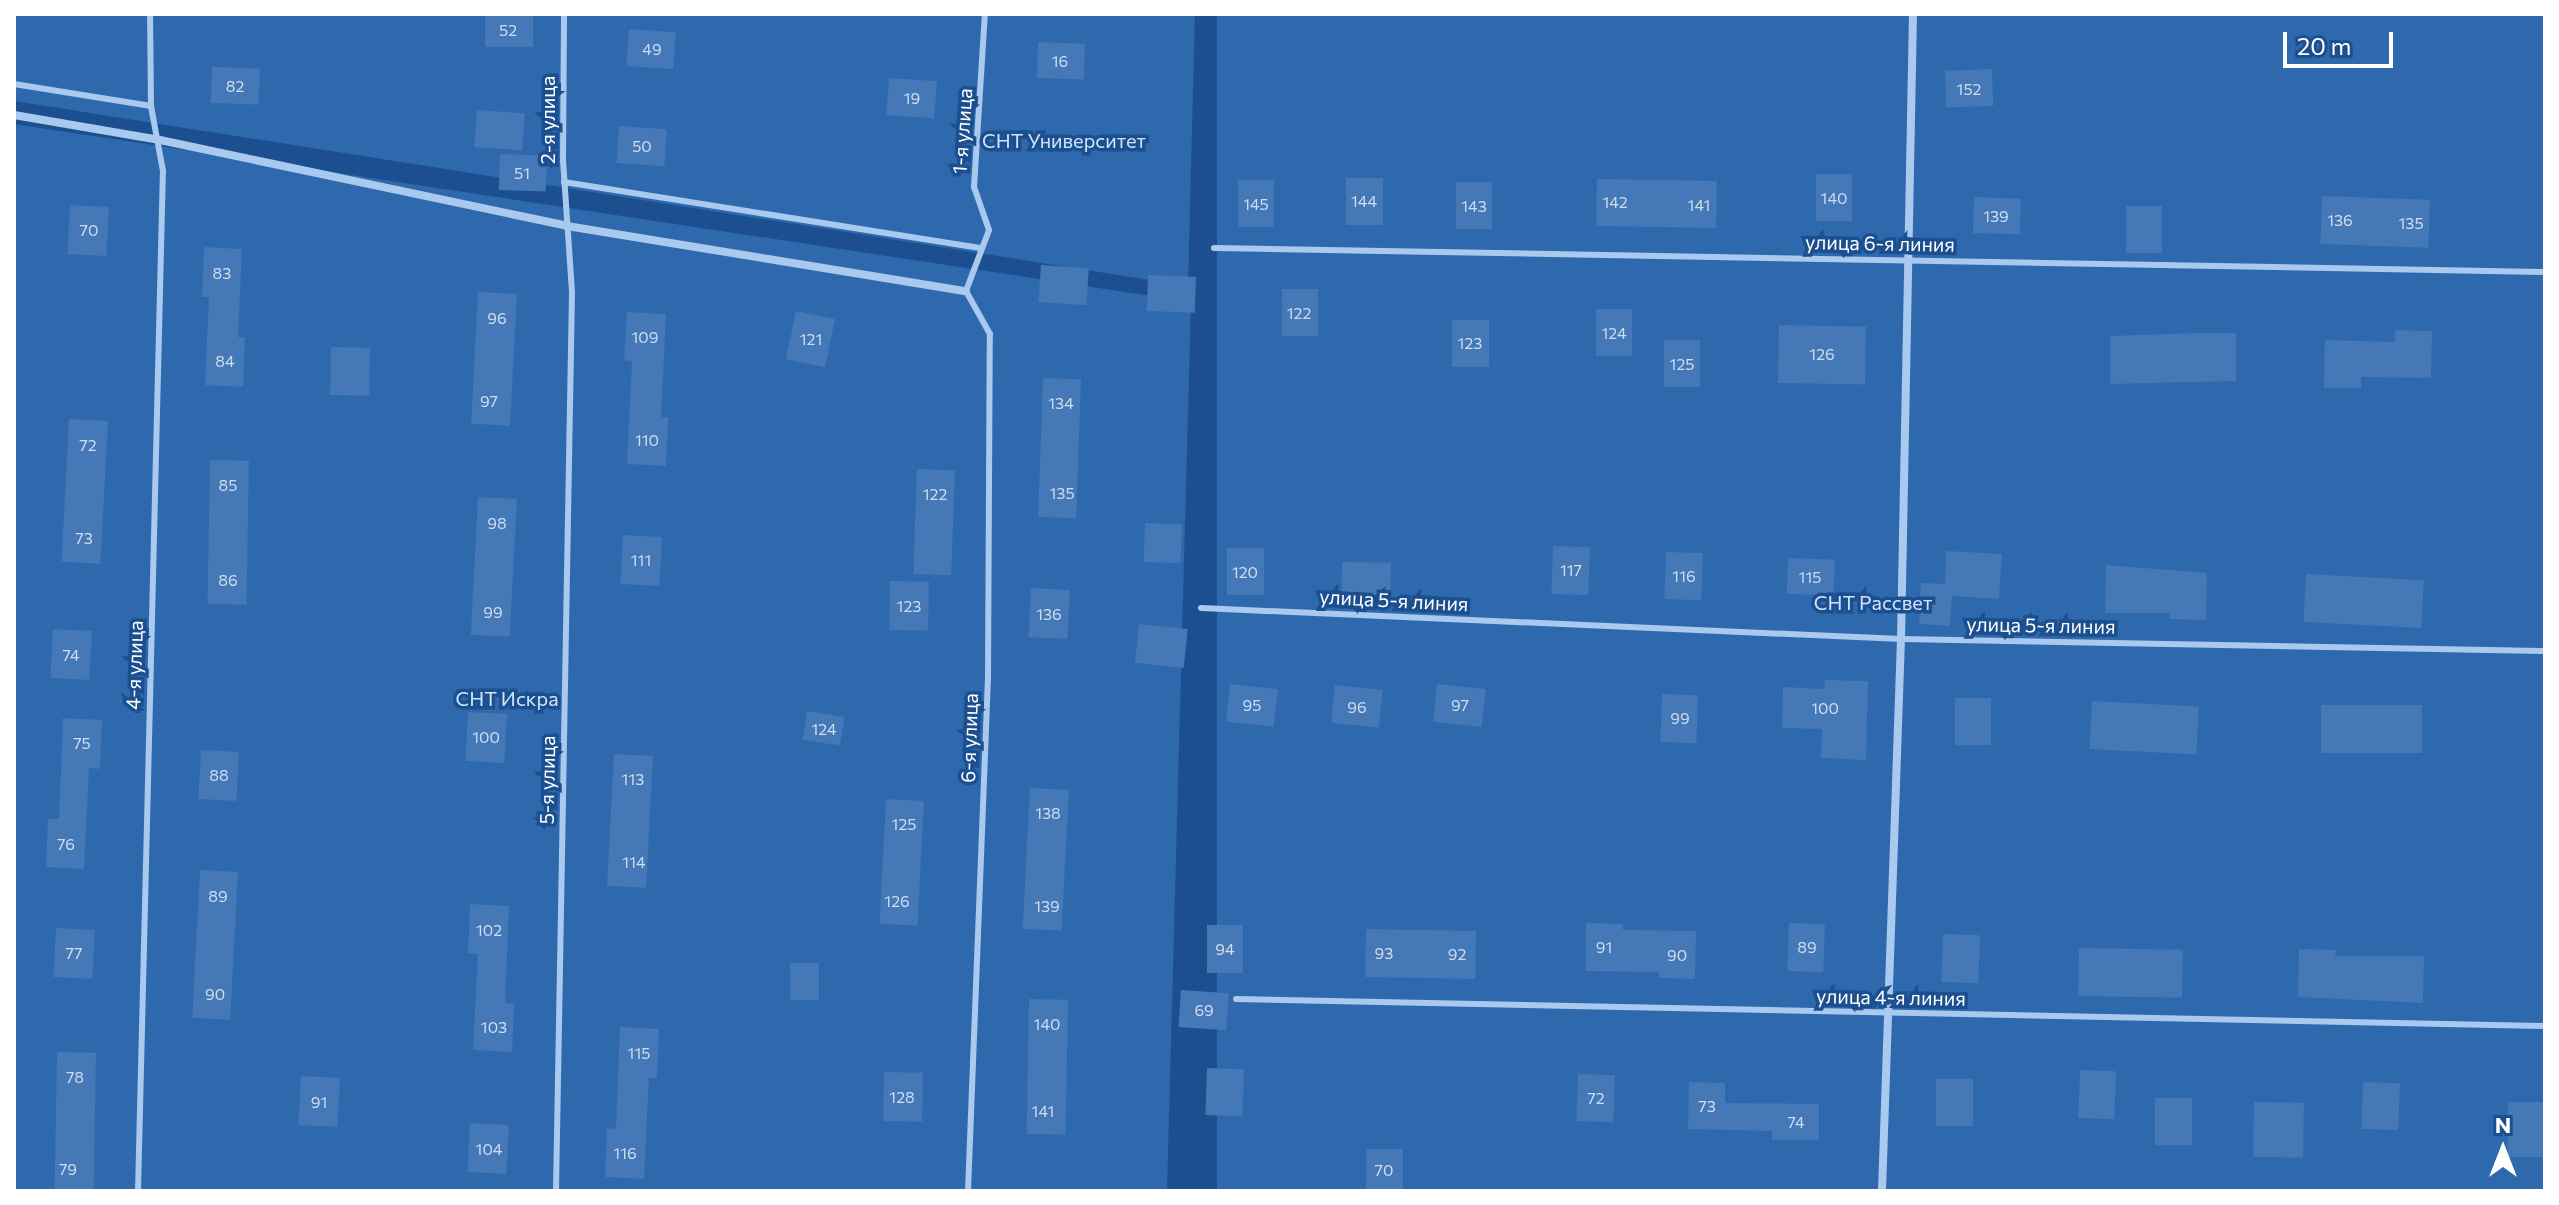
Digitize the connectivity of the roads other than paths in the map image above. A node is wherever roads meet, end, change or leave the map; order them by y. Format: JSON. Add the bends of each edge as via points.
{"nodes":[{"id":1,"x":150,"y":14,"type":"edge"},
{"id":2,"x":564,"y":14,"type":"edge"},
{"id":3,"x":985,"y":14,"type":"edge"},
{"id":4,"x":1913,"y":14,"type":"edge"},
{"id":5,"x":14,"y":84,"type":"edge"},
{"id":6,"x":151,"y":106,"type":"junction"},
{"id":7,"x":14,"y":115,"type":"edge"},
{"id":8,"x":160,"y":140,"type":"junction"},
{"id":9,"x":564,"y":182,"type":"junction"},
{"id":10,"x":567,"y":226,"type":"junction"},
{"id":11,"x":982,"y":248,"type":"junction"},
{"id":12,"x":1214,"y":248,"type":"dead end"},
{"id":13,"x":1905,"y":259,"type":"junction"},
{"id":14,"x":2545,"y":272,"type":"edge"},
{"id":15,"x":966,"y":291,"type":"junction"},
{"id":16,"x":1201,"y":608,"type":"dead end"},
{"id":17,"x":1901,"y":639,"type":"junction"},
{"id":18,"x":2545,"y":651,"type":"edge"},
{"id":19,"x":1236,"y":999,"type":"dead end"},
{"id":20,"x":1885,"y":1013,"type":"junction"},
{"id":21,"x":2545,"y":1026,"type":"edge"},
{"id":22,"x":138,"y":1191,"type":"edge"},
{"id":23,"x":556,"y":1191,"type":"edge"},
{"id":24,"x":968,"y":1191,"type":"edge"},
{"id":25,"x":1882,"y":1191,"type":"edge"}],
"edges":[{"from":1,"to":6,"type":"lane","name":"4-я улица"},
{"from":2,"to":9,"type":"lane","name":"2-я улица"},
{"from":3,"to":11,"type":"lane","name":"1-я улица","via":[[974,187],[989,230]]},
{"from":4,"to":13,"type":"street"},
{"from":5,"to":6,"type":"lane"},
{"from":6,"to":8,"type":"lane","name":"4-я улица"},
{"from":7,"to":8,"type":"street"},
{"from":8,"to":10,"type":"street"},
{"from":8,"to":22,"type":"lane","name":"4-я улица"},
{"from":9,"to":10,"type":"lane","name":"2-я улица"},
{"from":9,"to":11,"type":"lane"},
{"from":10,"to":15,"type":"street"},
{"from":10,"to":23,"type":"lane","name":"5-я улица","via":[[572,292]]},
{"from":11,"to":15,"type":"lane","name":"1-я улица"},
{"from":12,"to":13,"type":"lane","name":"улица 6-я линия"},
{"from":13,"to":14,"type":"lane","name":"улица 6-я линия"},
{"from":13,"to":17,"type":"street"},
{"from":15,"to":24,"type":"lane","name":"6-я улица","via":[[990,334],[988,677]]},
{"from":16,"to":17,"type":"lane","name":"улица 5-я линия"},
{"from":17,"to":18,"type":"lane","name":"улица 5-я линия"},
{"from":17,"to":20,"type":"street"},
{"from":19,"to":20,"type":"lane","name":"улица 4-я линия"},
{"from":20,"to":21,"type":"lane","name":"улица 4-я линия"},
{"from":20,"to":25,"type":"street"}]}
